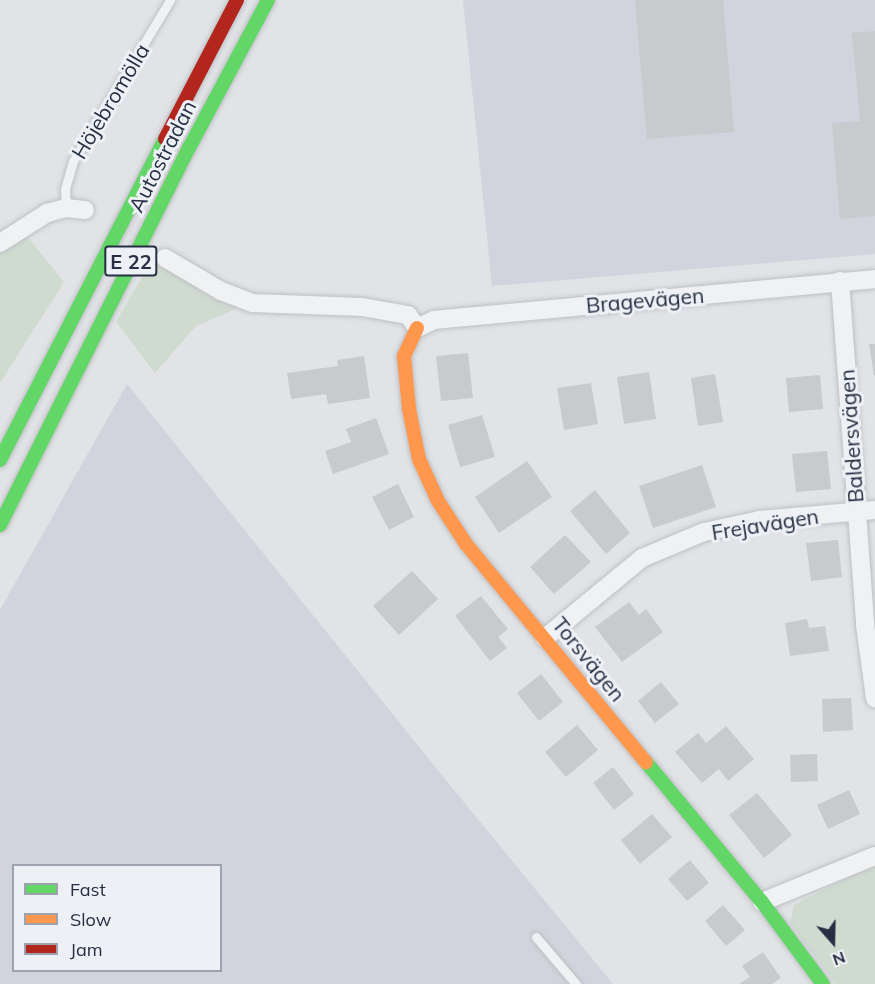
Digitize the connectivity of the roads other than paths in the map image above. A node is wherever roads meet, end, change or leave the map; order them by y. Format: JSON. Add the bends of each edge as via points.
{"nodes":[{"id":1,"x":170,"y":0,"type":"edge"},
{"id":2,"x":237,"y":0,"type":"edge"},
{"id":3,"x":268,"y":0,"type":"edge"},
{"id":4,"x":66,"y":208,"type":"junction"},
{"id":5,"x":86,"y":210,"type":"dead end"},
{"id":6,"x":0,"y":243,"type":"edge"},
{"id":7,"x":165,"y":258,"type":"dead end"},
{"id":8,"x":875,"y":279,"type":"edge"},
{"id":9,"x":840,"y":281,"type":"junction"},
{"id":10,"x":417,"y":328,"type":"junction"},
{"id":11,"x":0,"y":460,"type":"edge"},
{"id":12,"x":866,"y":511,"type":"edge"},
{"id":13,"x":0,"y":525,"type":"edge"},
{"id":14,"x":545,"y":638,"type":"junction"},
{"id":15,"x":875,"y":698,"type":"edge"},
{"id":16,"x":875,"y":856,"type":"edge"},
{"id":17,"x":762,"y":902,"type":"junction"},
{"id":18,"x":536,"y":937,"type":"dead end"},
{"id":19,"x":576,"y":984,"type":"edge"},
{"id":20,"x":823,"y":984,"type":"edge"}],
"edges":[{"from":1,"to":4,"type":"lane","name":"Höjebromölla","via":[[73,161],[65,189]]},
{"from":2,"to":11,"type":"main road","name":"Autostradan","number":"E 22"},
{"from":3,"to":13,"type":"main road","name":"Autostradan","number":"E 22","via":[[189,148]]},
{"from":4,"to":5,"type":"street"},
{"from":4,"to":6,"type":"street","via":[[47,213]]},
{"from":7,"to":10,"type":"street","via":[[221,291],[253,303],[362,307],[408,315]]},
{"from":8,"to":9,"type":"street","name":"Bragevägen"},
{"from":9,"to":10,"type":"street","name":"Bragevägen","via":[[434,320]]},
{"from":9,"to":12,"type":"street","name":"Baldersvägen"},
{"from":10,"to":14,"type":"main road","name":"Torsvägen","via":[[404,356],[419,459],[438,501],[466,544]]},
{"from":12,"to":14,"type":"street","name":"Frejavägen","via":[[760,520],[704,532],[642,558]]},
{"from":12,"to":15,"type":"street","name":"Baldersvägen"},
{"from":14,"to":17,"type":"main road","name":"Torsvägen"},
{"from":16,"to":17,"type":"street"},
{"from":17,"to":20,"type":"main road","name":"Torsvägen"},
{"from":18,"to":19,"type":"lane"}]}
